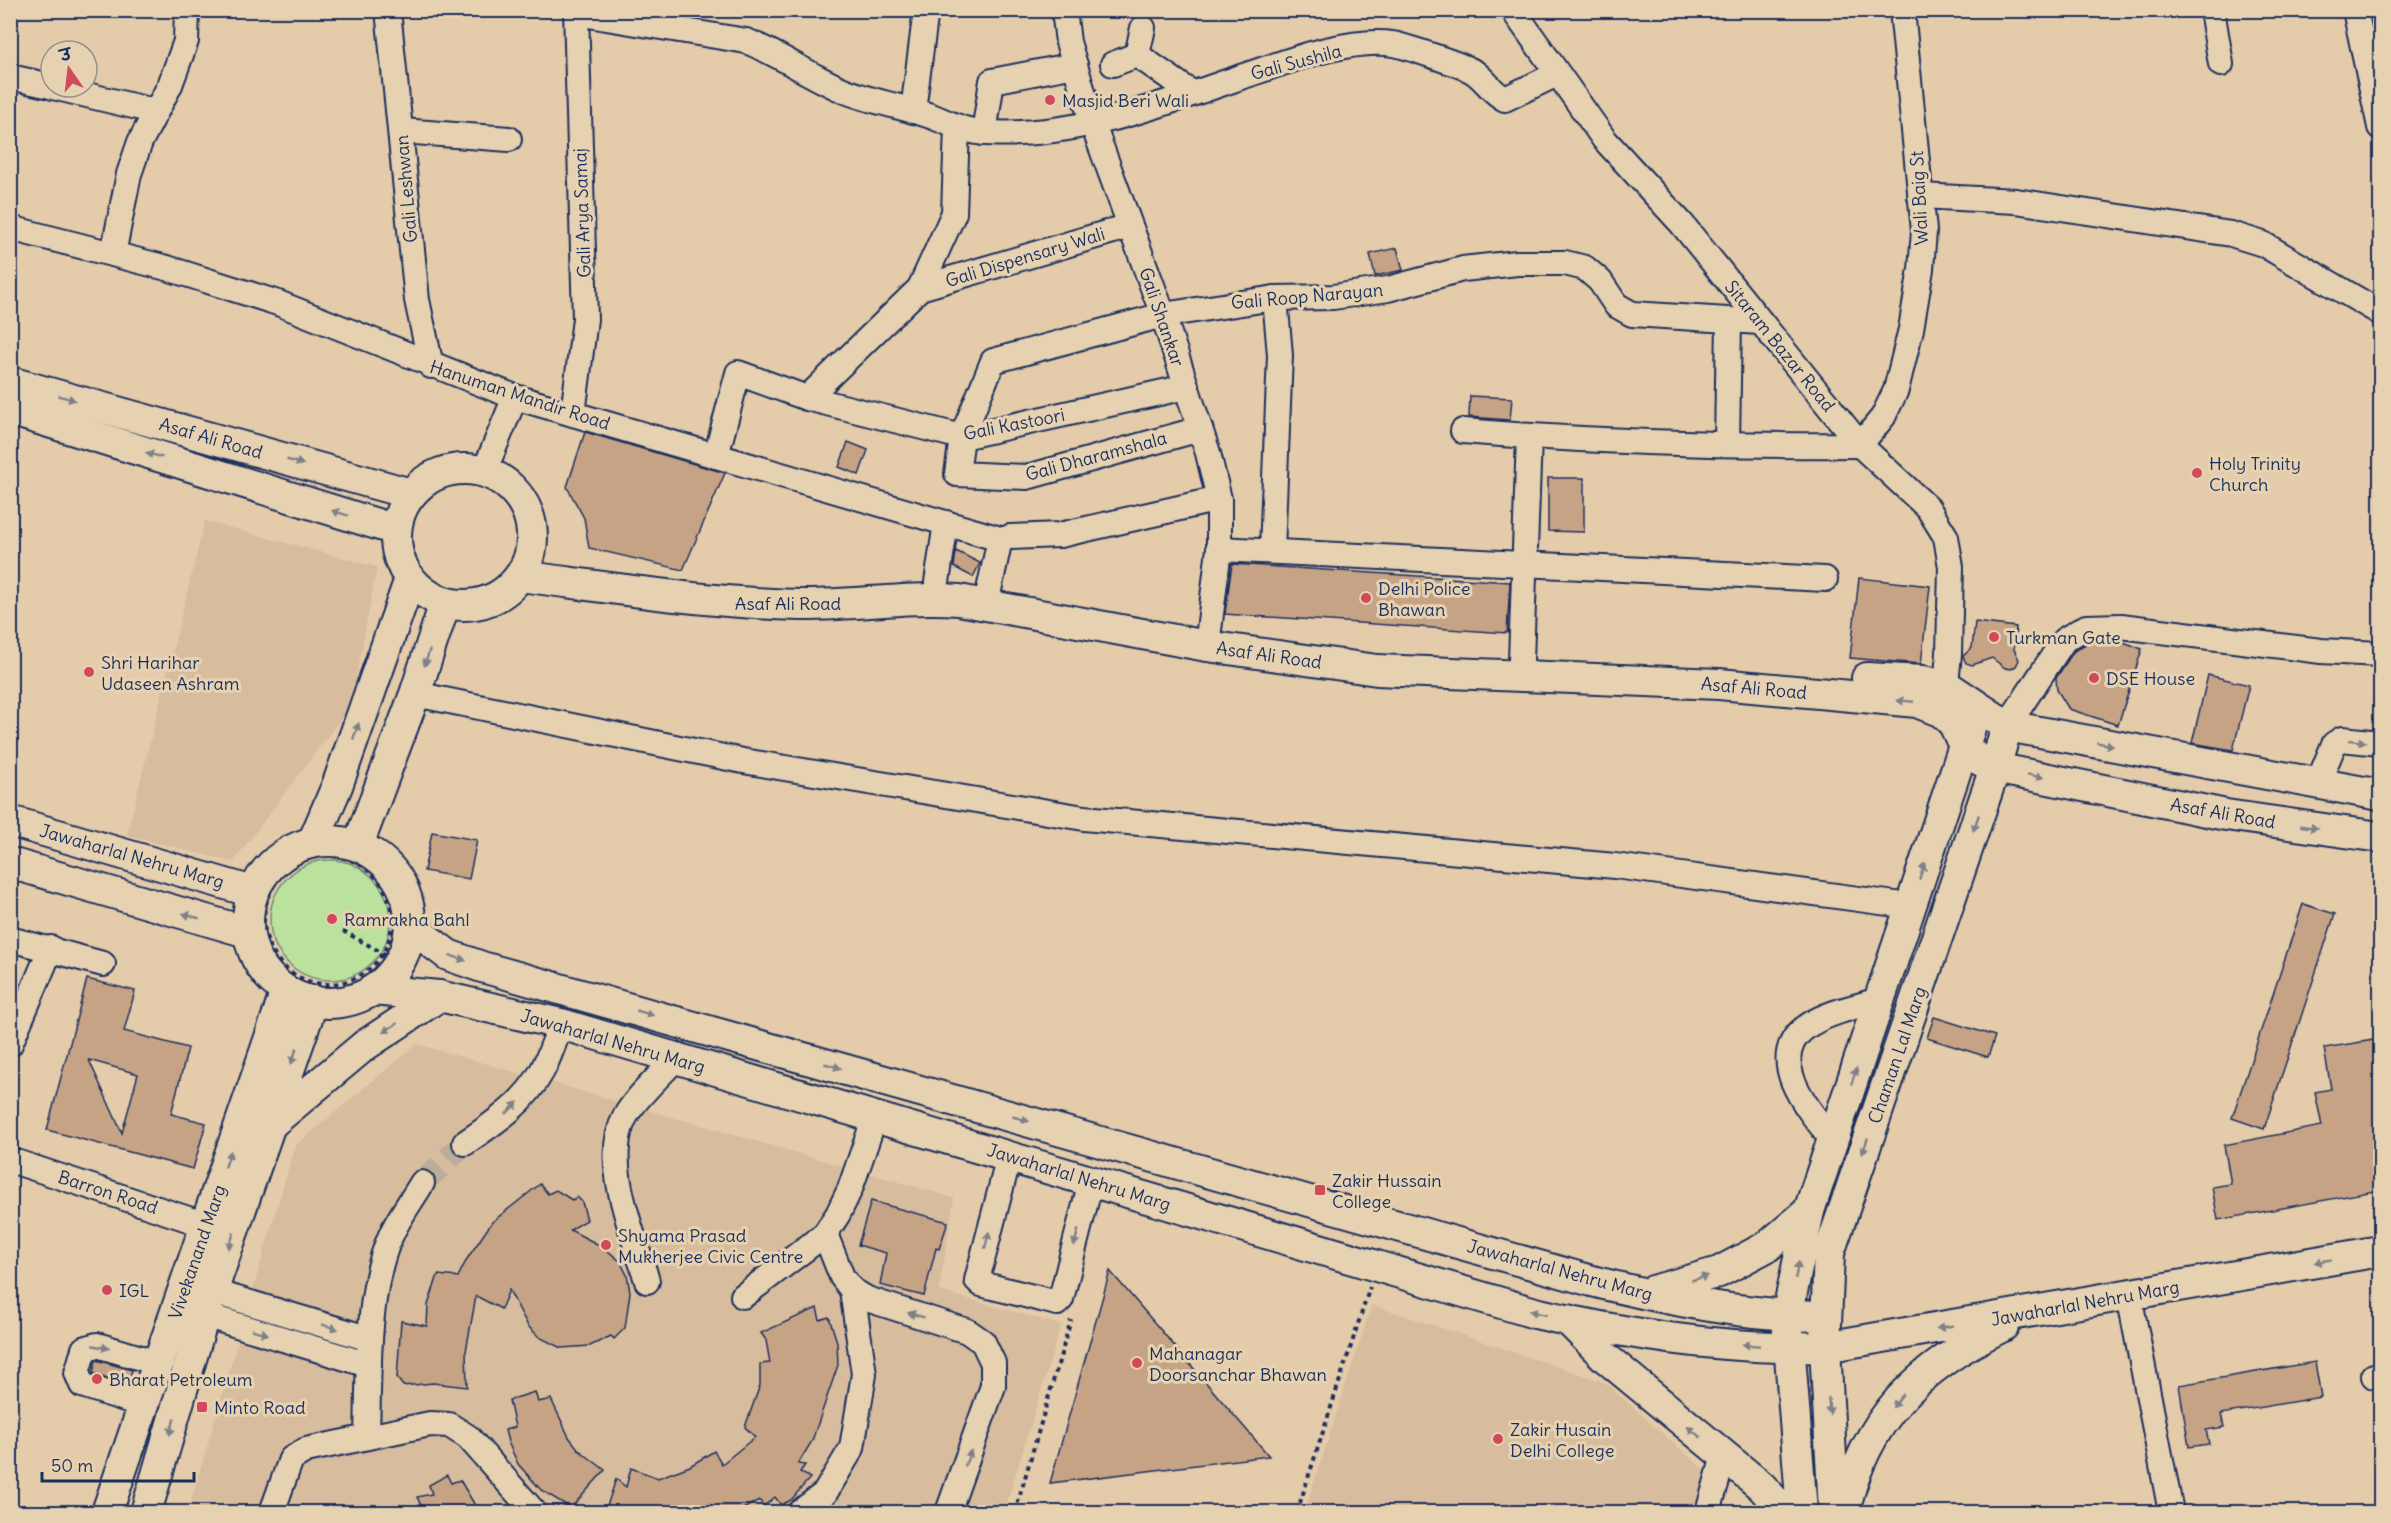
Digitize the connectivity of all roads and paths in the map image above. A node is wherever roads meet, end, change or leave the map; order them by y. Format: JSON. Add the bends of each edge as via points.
{"nodes":[{"id":1,"x":187,"y":10,"type":"edge"},
{"id":2,"x":388,"y":10,"type":"edge"},
{"id":3,"x":927,"y":10,"type":"edge"},
{"id":4,"x":1064,"y":10,"type":"edge"},
{"id":5,"x":1513,"y":10,"type":"edge"},
{"id":6,"x":1902,"y":10,"type":"edge"},
{"id":7,"x":2212,"y":10,"type":"edge"},
{"id":8,"x":2355,"y":10,"type":"edge"},
{"id":9,"x":576,"y":12,"type":"edge"},
{"id":10,"x":1143,"y":28,"type":"dead end"},
{"id":11,"x":2371,"y":42,"type":"edge"},
{"id":12,"x":1137,"y":55,"type":"junction"},
{"id":13,"x":1113,"y":64,"type":"dead end"},
{"id":14,"x":2220,"y":64,"type":"dead end"},
{"id":15,"x":1075,"y":65,"type":"junction"},
{"id":16,"x":1557,"y":74,"type":"junction"},
{"id":17,"x":10,"y":77,"type":"edge"},
{"id":18,"x":39,"y":84,"type":"edge"},
{"id":19,"x":1192,"y":93,"type":"junction"},
{"id":20,"x":99,"y":98,"type":"edge"},
{"id":21,"x":154,"y":111,"type":"junction"},
{"id":22,"x":914,"y":111,"type":"junction"},
{"id":23,"x":1093,"y":125,"type":"junction"},
{"id":24,"x":957,"y":127,"type":"junction"},
{"id":25,"x":2380,"y":127,"type":"edge"},
{"id":26,"x":402,"y":131,"type":"junction"},
{"id":27,"x":984,"y":133,"type":"junction"},
{"id":28,"x":509,"y":139,"type":"dead end"},
{"id":29,"x":1920,"y":196,"type":"junction"},
{"id":30,"x":1130,"y":226,"type":"junction"},
{"id":31,"x":10,"y":228,"type":"edge"},
{"id":32,"x":113,"y":254,"type":"junction"},
{"id":33,"x":920,"y":288,"type":"junction"},
{"id":34,"x":1275,"y":298,"type":"junction"},
{"id":35,"x":2379,"y":312,"type":"edge"},
{"id":36,"x":1163,"y":315,"type":"junction"},
{"id":37,"x":1729,"y":320,"type":"junction"},
{"id":38,"x":1760,"y":322,"type":"junction"},
{"id":39,"x":431,"y":366,"type":"junction"},
{"id":40,"x":10,"y":382,"type":"edge"},
{"id":41,"x":1186,"y":387,"type":"junction"},
{"id":42,"x":515,"y":397,"type":"junction"},
{"id":43,"x":807,"y":398,"type":"junction"},
{"id":44,"x":10,"y":410,"type":"edge"},
{"id":45,"x":573,"y":414,"type":"junction"},
{"id":46,"x":1200,"y":429,"type":"junction"},
{"id":47,"x":1463,"y":431,"type":"dead end"},
{"id":48,"x":962,"y":437,"type":"junction"},
{"id":49,"x":1529,"y":437,"type":"junction"},
{"id":50,"x":1726,"y":444,"type":"junction"},
{"id":51,"x":1860,"y":446,"type":"junction"},
{"id":52,"x":716,"y":456,"type":"junction"},
{"id":53,"x":484,"y":472,"type":"junction"},
{"id":54,"x":411,"y":494,"type":"junction"},
{"id":55,"x":1219,"y":499,"type":"junction"},
{"id":56,"x":946,"y":523,"type":"junction"},
{"id":57,"x":396,"y":530,"type":"junction"},
{"id":58,"x":1005,"y":538,"type":"junction"},
{"id":59,"x":1219,"y":549,"type":"junction"},
{"id":60,"x":1272,"y":551,"type":"junction"},
{"id":61,"x":1526,"y":565,"type":"junction"},
{"id":62,"x":525,"y":566,"type":"junction"},
{"id":63,"x":410,"y":579,"type":"junction"},
{"id":64,"x":1825,"y":579,"type":"dead end"},
{"id":65,"x":937,"y":582,"type":"junction"},
{"id":66,"x":989,"y":590,"type":"junction"},
{"id":67,"x":445,"y":603,"type":"junction"},
{"id":68,"x":1209,"y":630,"type":"junction"},
{"id":69,"x":2380,"y":654,"type":"edge"},
{"id":70,"x":1521,"y":660,"type":"junction"},
{"id":71,"x":415,"y":694,"type":"junction"},
{"id":72,"x":1945,"y":699,"type":"junction"},
{"id":73,"x":1977,"y":704,"type":"junction"},
{"id":74,"x":2007,"y":726,"type":"junction"},
{"id":75,"x":2380,"y":743,"type":"edge"},
{"id":76,"x":1964,"y":746,"type":"junction"},
{"id":77,"x":1995,"y":768,"type":"junction"},
{"id":78,"x":2318,"y":783,"type":"junction"},
{"id":79,"x":2380,"y":795,"type":"edge"},
{"id":80,"x":10,"y":821,"type":"edge"},
{"id":81,"x":2380,"y":837,"type":"edge"},
{"id":82,"x":313,"y":842,"type":"junction"},
{"id":83,"x":358,"y":845,"type":"junction"},
{"id":84,"x":10,"y":863,"type":"edge"},
{"id":85,"x":252,"y":892,"type":"junction"},
{"id":86,"x":1910,"y":906,"type":"junction"},
{"id":87,"x":410,"y":926,"type":"junction"},
{"id":88,"x":342,"y":931,"type":"dead end"},
{"id":89,"x":248,"y":932,"type":"junction"},
{"id":90,"x":10,"y":939,"type":"edge"},
{"id":91,"x":51,"y":948,"type":"junction"},
{"id":92,"x":391,"y":958,"type":"junction"},
{"id":93,"x":103,"y":964,"type":"dead end"},
{"id":94,"x":373,"y":990,"type":"junction"},
{"id":95,"x":300,"y":996,"type":"junction"},
{"id":96,"x":439,"y":996,"type":"junction"},
{"id":97,"x":1879,"y":1000,"type":"junction"},
{"id":98,"x":561,"y":1024,"type":"junction"},
{"id":99,"x":10,"y":1044,"type":"edge"},
{"id":100,"x":676,"y":1058,"type":"junction"},
{"id":101,"x":875,"y":1117,"type":"junction"},
{"id":102,"x":271,"y":1124,"type":"junction"},
{"id":103,"x":1833,"y":1140,"type":"junction"},
{"id":104,"x":465,"y":1143,"type":"tunnel mouth"},
{"id":105,"x":1009,"y":1157,"type":"junction"},
{"id":106,"x":10,"y":1160,"type":"edge"},
{"id":107,"x":1091,"y":1181,"type":"junction"},
{"id":108,"x":422,"y":1183,"type":"tunnel mouth"},
{"id":109,"x":1809,"y":1211,"type":"junction"},
{"id":110,"x":206,"y":1225,"type":"junction"},
{"id":111,"x":825,"y":1234,"type":"junction"},
{"id":112,"x":2380,"y":1251,"type":"edge"},
{"id":113,"x":1377,"y":1266,"type":"junction"},
{"id":114,"x":647,"y":1281,"type":"dead end"},
{"id":115,"x":852,"y":1290,"type":"junction"},
{"id":116,"x":1644,"y":1294,"type":"junction"},
{"id":117,"x":2129,"y":1295,"type":"junction"},
{"id":118,"x":743,"y":1296,"type":"dead end"},
{"id":119,"x":209,"y":1303,"type":"junction"},
{"id":120,"x":1074,"y":1310,"type":"dead end"},
{"id":121,"x":2033,"y":1312,"type":"junction"},
{"id":122,"x":1787,"y":1316,"type":"junction"},
{"id":123,"x":1825,"y":1316,"type":"junction"},
{"id":124,"x":1568,"y":1320,"type":"junction"},
{"id":125,"x":370,"y":1339,"type":"junction"},
{"id":126,"x":1825,"y":1347,"type":"junction"},
{"id":127,"x":1788,"y":1348,"type":"junction"},
{"id":128,"x":158,"y":1363,"type":"junction"},
{"id":129,"x":369,"y":1365,"type":"junction"},
{"id":130,"x":143,"y":1406,"type":"junction"},
{"id":131,"x":367,"y":1436,"type":"junction"},
{"id":132,"x":1724,"y":1456,"type":"junction"},
{"id":133,"x":107,"y":1512,"type":"edge"},
{"id":134,"x":146,"y":1512,"type":"edge"},
{"id":135,"x":272,"y":1512,"type":"edge"},
{"id":136,"x":534,"y":1512,"type":"edge"},
{"id":137,"x":800,"y":1512,"type":"edge"},
{"id":138,"x":948,"y":1512,"type":"edge"},
{"id":139,"x":1015,"y":1512,"type":"edge"},
{"id":140,"x":1297,"y":1512,"type":"edge"},
{"id":141,"x":1708,"y":1512,"type":"edge"},
{"id":142,"x":1785,"y":1512,"type":"edge"},
{"id":143,"x":1802,"y":1512,"type":"edge"},
{"id":144,"x":1834,"y":1512,"type":"edge"},
{"id":145,"x":1844,"y":1512,"type":"edge"},
{"id":146,"x":2171,"y":1512,"type":"edge"}],
"edges":[{"from":1,"to":21,"type":"street","via":[[186,41],[170,85]]},
{"from":2,"to":26,"type":"street","name":"Gali Leshwan"},
{"from":3,"to":22,"type":"street"},
{"from":4,"to":15,"type":"street","name":"Gali Shankar"},
{"from":5,"to":16,"type":"street","name":"Sitaram Bazar Road"},
{"from":6,"to":29,"type":"street","name":"Wali Baig St"},
{"from":7,"to":14,"type":"street"},
{"from":8,"to":11,"type":"street"},
{"from":9,"to":22,"type":"street","name":"Gali Sushila","via":[[746,41],[773,51],[849,93]]},
{"from":9,"to":45,"type":"street","name":"Gali Arya Samaj","via":[[585,319]]},
{"from":10,"to":12,"type":"street"},
{"from":11,"to":25,"type":"street"},
{"from":12,"to":13,"type":"street"},
{"from":12,"to":19,"type":"street"},
{"from":15,"to":23,"type":"street","name":"Gali Shankar"},
{"from":15,"to":27,"type":"street","via":[[992,81]]},
{"from":16,"to":19,"type":"street","name":"Gali Sushila","via":[[1505,99],[1472,70],[1391,44],[1322,52]]},
{"from":16,"to":38,"type":"street","name":"Sitaram Bazar Road","via":[[1604,138],[1682,224]]},
{"from":17,"to":18,"type":"street"},
{"from":19,"to":23,"type":"street","name":"Gali Sushila"},
{"from":20,"to":21,"type":"street"},
{"from":21,"to":32,"type":"street","via":[[129,174]]},
{"from":22,"to":24,"type":"street","name":"Gali Sushila"},
{"from":23,"to":27,"type":"street","name":"Gali Sushila"},
{"from":23,"to":30,"type":"street","name":"Gali Shankar"},
{"from":24,"to":27,"type":"street","name":"Gali Sushila"},
{"from":24,"to":33,"type":"street","via":[[954,213]]},
{"from":26,"to":28,"type":"street"},
{"from":26,"to":39,"type":"street","name":"Gali Leshwan","via":[[417,300]]},
{"from":29,"to":35,"type":"street","via":[[2016,201],[2231,234],[2263,244]]},
{"from":29,"to":51,"type":"street","name":"Wali Baig St","via":[[1924,231],[1911,329],[1896,390],[1883,417]]},
{"from":30,"to":33,"type":"street","name":"Gali Dispensary Wali"},
{"from":30,"to":36,"type":"street","name":"Gali Shankar"},
{"from":31,"to":32,"type":"street","name":"Hanuman Mandir Road"},
{"from":32,"to":39,"type":"street","name":"Hanuman Mandir Road","via":[[278,303]]},
{"from":33,"to":43,"type":"street"},
{"from":34,"to":36,"type":"street","name":"Gali Roop Narayan"},
{"from":34,"to":37,"type":"street","name":"Gali Roop Narayan","via":[[1333,297],[1388,289],[1463,269],[1517,263],[1565,264],[1585,268],[1600,281],[1616,305],[1632,314]]},
{"from":34,"to":60,"type":"street","via":[[1280,355]]},
{"from":36,"to":41,"type":"street","name":"Gali Shankar"},
{"from":36,"to":48,"type":"street","name":"Gali Roop Narayan","via":[[993,361]]},
{"from":37,"to":38,"type":"street","name":"Gali Roop Narayan"},
{"from":37,"to":50,"type":"street"},
{"from":38,"to":51,"type":"street","name":"Sitaram Bazar Road"},
{"from":39,"to":42,"type":"street","name":"Hanuman Mandir Road"},
{"from":40,"to":54,"type":"main road","name":"Asaf Ali Road","one_way":true},
{"from":41,"to":46,"type":"street","name":"Gali Shankar"},
{"from":41,"to":48,"type":"street","name":"Gali Kastoori"},
{"from":42,"to":45,"type":"street","name":"Hanuman Mandir Road"},
{"from":42,"to":53,"type":"street"},
{"from":43,"to":48,"type":"street","name":"Gali Kastoori"},
{"from":43,"to":52,"type":"street","name":"Gali Kastoori","via":[[738,373]]},
{"from":57,"to":44,"type":"main road","name":"Asaf Ali Road","one_way":true},
{"from":45,"to":52,"type":"street","name":"Hanuman Mandir Road"},
{"from":46,"to":48,"type":"street","name":"Gali Dharamshala","via":[[1027,477],[957,474]]},
{"from":46,"to":55,"type":"street","name":"Gali Shankar"},
{"from":47,"to":49,"type":"street"},
{"from":49,"to":50,"type":"street"},
{"from":49,"to":61,"type":"street"},
{"from":50,"to":51,"type":"street"},
{"from":51,"to":72,"type":"street","name":"Sitaram Bazar Road","via":[[1928,508],[1946,537],[1951,567]]},
{"from":52,"to":56,"type":"street","name":"Hanuman Mandir Road"},
{"from":53,"to":54,"type":"main road","via":[[444,472]]},
{"from":53,"to":62,"type":"main road","via":[[518,496],[532,536]]},
{"from":54,"to":57,"type":"main road","via":[[400,512]]},
{"from":55,"to":58,"type":"street","name":"Hanuman Mandir Road","via":[[1060,535]]},
{"from":55,"to":59,"type":"street","name":"Gali Shankar"},
{"from":56,"to":58,"type":"street","name":"Hanuman Mandir Road"},
{"from":56,"to":65,"type":"street"},
{"from":57,"to":63,"type":"main road","via":[[396,549]]},
{"from":58,"to":66,"type":"street"},
{"from":59,"to":60,"type":"street"},
{"from":59,"to":68,"type":"street","name":"Gali Shankar"},
{"from":60,"to":61,"type":"street"},
{"from":61,"to":64,"type":"street"},
{"from":61,"to":70,"type":"street"},
{"from":62,"to":65,"type":"main road","name":"Asaf Ali Road","via":[[720,585],[803,588]]},
{"from":62,"to":67,"type":"main road","via":[[506,591],[487,601]]},
{"from":72,"to":62,"type":"main road","name":"Asaf Ali Road","one_way":true,"via":[[1917,702],[1719,684],[1377,670],[1207,646],[959,600],[803,605],[718,602]]},
{"from":63,"to":67,"type":"main road","via":[[428,595]]},
{"from":82,"to":63,"type":"main road","one_way":true,"via":[[337,786]]},
{"from":65,"to":66,"type":"main road","name":"Asaf Ali Road"},
{"from":66,"to":68,"type":"main road","name":"Asaf Ali Road"},
{"from":67,"to":71,"type":"main road","one_way":true},
{"from":68,"to":70,"type":"main road","name":"Asaf Ali Road","via":[[1379,653]]},
{"from":69,"to":74,"type":"street","via":[[2321,651],[2121,626],[2086,627],[2064,640]]},
{"from":70,"to":72,"type":"main road","name":"Asaf Ali Road","via":[[1720,667],[1923,681]]},
{"from":71,"to":83,"type":"main road"},
{"from":71,"to":86,"type":"street","via":[[743,761],[1084,818],[1615,866]]},
{"from":72,"to":73,"type":"main road","name":"Asaf Ali Road"},
{"from":72,"to":76,"type":"main road","name":"Asaf Ali Road"},
{"from":73,"to":74,"type":"main road","name":"Asaf Ali Road"},
{"from":73,"to":76,"type":"main road"},
{"from":74,"to":77,"type":"main road"},
{"from":74,"to":78,"type":"main road","name":"Asaf Ali Road","one_way":true},
{"from":78,"to":75,"type":"street","one_way":true,"via":[[2334,744],[2342,739]]},
{"from":76,"to":77,"type":"main road","name":"Asaf Ali Road"},
{"from":86,"to":76,"type":"main road","name":"Chaman Lal Marg","one_way":true},
{"from":77,"to":81,"type":"main road","name":"Asaf Ali Road","one_way":true,"via":[[2226,815]]},
{"from":77,"to":123,"type":"main road","name":"Chaman Lal Marg","one_way":true,"via":[[1829,1253]]},
{"from":78,"to":79,"type":"main road","name":"Asaf Ali Road"},
{"from":80,"to":85,"type":"main road","name":"Jawaharlal Nehru Marg"},
{"from":82,"to":83,"type":"main road"},
{"from":82,"to":85,"type":"main road","via":[[280,856]]},
{"from":83,"to":87,"type":"main road","via":[[398,877],[405,892]]},
{"from":89,"to":84,"type":"main road","one_way":true},
{"from":85,"to":89,"type":"main road"},
{"from":86,"to":97,"type":"main road","name":"Chaman Lal Marg"},
{"from":87,"to":92,"type":"main road","via":[[405,951]]},
{"from":87,"to":116,"type":"main road","name":"Jawaharlal Nehru Marg","one_way":true,"via":[[448,955],[482,967]]},
{"from":88,"to":92,"type":"path"},
{"from":89,"to":95,"type":"main road","via":[[250,946],[264,972]]},
{"from":90,"to":91,"type":"street"},
{"from":91,"to":93,"type":"street"},
{"from":91,"to":99,"type":"street"},
{"from":92,"to":92,"type":"path","via":[[340,983],[316,983],[293,974],[273,952],[265,929],[266,905],[276,883],[294,866],[317,857],[341,858],[363,866],[381,883],[391,906]]},
{"from":92,"to":94,"type":"main road"},
{"from":94,"to":95,"type":"main road","via":[[344,1001]]},
{"from":94,"to":96,"type":"main road","name":"Jawaharlal Nehru Marg"},
{"from":95,"to":102,"type":"main road","name":"Vivekanand Marg","one_way":true},
{"from":110,"to":95,"type":"main road","name":"Vivekanand Marg","one_way":true},
{"from":96,"to":98,"type":"main road","name":"Jawaharlal Nehru Marg"},
{"from":96,"to":102,"type":"main road","one_way":true,"via":[[364,1046]]},
{"from":103,"to":97,"type":"main road","name":"Chaman Lal Marg","one_way":true},
{"from":97,"to":103,"type":"street","via":[[1809,1025],[1797,1036],[1790,1052],[1789,1071],[1796,1091]]},
{"from":98,"to":100,"type":"main road","name":"Jawaharlal Nehru Marg"},
{"from":104,"to":98,"type":"street","one_way":true,"via":[[504,1116],[524,1096],[542,1071]]},
{"from":100,"to":101,"type":"main road","name":"Jawaharlal Nehru Marg"},
{"from":100,"to":114,"type":"street","via":[[626,1115],[615,1141],[617,1173]]},
{"from":101,"to":105,"type":"main road","name":"Jawaharlal Nehru Marg"},
{"from":101,"to":111,"type":"street","via":[[850,1189]]},
{"from":102,"to":119,"type":"main road","name":"Vivekanand Marg","one_way":true},
{"from":103,"to":109,"type":"main road","name":"Chaman Lal Marg"},
{"from":105,"to":107,"type":"main road","name":"Jawaharlal Nehru Marg"},
{"from":107,"to":105,"type":"street","one_way":true,"via":[[1057,1303],[981,1284],[977,1280]]},
{"from":106,"to":110,"type":"street","name":"Barron Road"},
{"from":107,"to":113,"type":"main road","name":"Jawaharlal Nehru Marg"},
{"from":108,"to":125,"type":"street","via":[[391,1235],[379,1278]]},
{"from":116,"to":109,"type":"main road","one_way":true,"via":[[1719,1272],[1768,1246]]},
{"from":122,"to":109,"type":"main road","one_way":true},
{"from":110,"to":128,"type":"main road","name":"Vivekanand Marg"},
{"from":111,"to":115,"type":"street","via":[[842,1277]]},
{"from":111,"to":118,"type":"street"},
{"from":112,"to":117,"type":"main road","name":"Jawaharlal Nehru Marg","one_way":true},
{"from":124,"to":113,"type":"main road","name":"Jawaharlal Nehru Marg","one_way":true},
{"from":113,"to":140,"type":"path"},
{"from":115,"to":137,"type":"street","via":[[864,1374],[852,1448],[825,1493]]},
{"from":138,"to":115,"type":"street","one_way":true,"via":[[993,1386],[993,1363],[983,1342],[967,1331],[867,1299]]},
{"from":116,"to":122,"type":"main road","name":"Jawaharlal Nehru Marg"},
{"from":117,"to":121,"type":"main road","name":"Jawaharlal Nehru Marg"},
{"from":117,"to":146,"type":"street"},
{"from":119,"to":125,"type":"street","one_way":true},
{"from":119,"to":129,"type":"street","one_way":true},
{"from":119,"to":134,"type":"main road","name":"Vivekanand Marg","one_way":true},
{"from":120,"to":139,"type":"path"},
{"from":121,"to":126,"type":"main road","name":"Jawaharlal Nehru Marg","one_way":true},
{"from":121,"to":145,"type":"main road","one_way":true,"via":[[1969,1343],[1915,1381],[1876,1428],[1851,1479]]},
{"from":122,"to":123,"type":"main road","name":"Jawaharlal Nehru Marg"},
{"from":122,"to":127,"type":"main road"},
{"from":123,"to":126,"type":"main road","name":"Chaman Lal Marg"},
{"from":127,"to":124,"type":"main road","name":"Jawaharlal Nehru Marg","one_way":true,"via":[[1657,1336]]},
{"from":132,"to":124,"type":"main road","one_way":true,"via":[[1606,1358]]},
{"from":125,"to":129,"type":"street"},
{"from":126,"to":127,"type":"main road","name":"Jawaharlal Nehru Marg"},
{"from":126,"to":144,"type":"main road","name":"Chaman Lal Marg","one_way":true},
{"from":127,"to":143,"type":"main road"},
{"from":128,"to":130,"type":"main road","name":"Vivekanand Marg"},
{"from":130,"to":128,"type":"street","one_way":true,"via":[[82,1385],[77,1373],[84,1349],[97,1346]]},
{"from":129,"to":131,"type":"street"},
{"from":130,"to":133,"type":"main road","name":"Vivekanand Marg"},
{"from":131,"to":135,"type":"street","via":[[306,1450],[291,1459]]},
{"from":131,"to":136,"type":"street","via":[[430,1424],[449,1425],[468,1437]]},
{"from":132,"to":141,"type":"street"},
{"from":132,"to":142,"type":"main road"}]}
